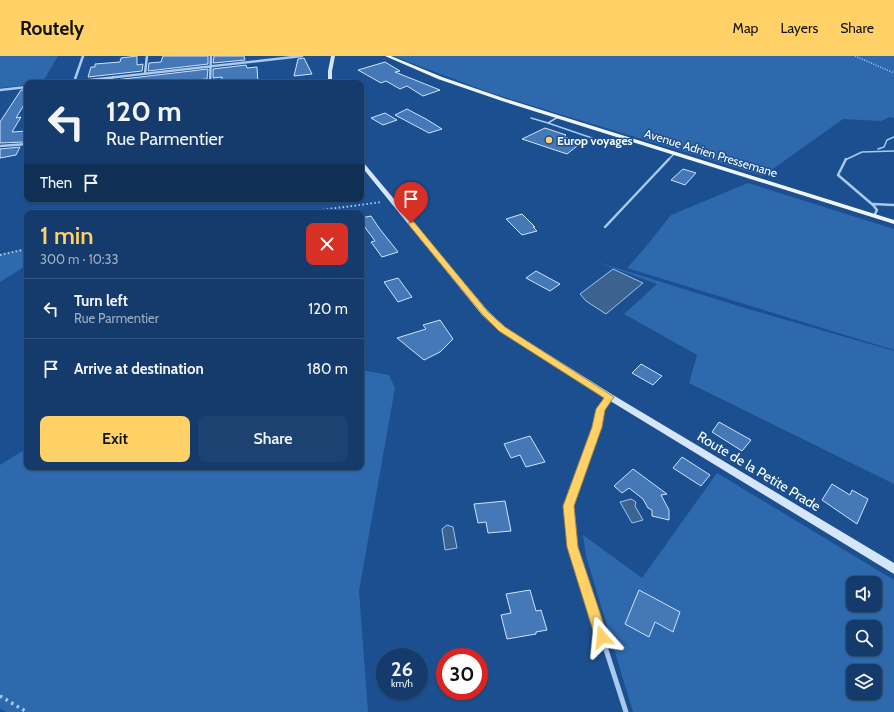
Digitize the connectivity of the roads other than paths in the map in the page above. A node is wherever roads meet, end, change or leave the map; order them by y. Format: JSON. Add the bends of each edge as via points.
{"nodes":[{"id":1,"x":83,"y":56,"type":"edge"},
{"id":2,"x":147,"y":56,"type":"edge"},
{"id":3,"x":211,"y":56,"type":"edge"},
{"id":4,"x":302,"y":56,"type":"edge"},
{"id":5,"x":333,"y":56,"type":"edge"},
{"id":6,"x":387,"y":56,"type":"edge"},
{"id":7,"x":211,"y":66,"type":"junction"},
{"id":8,"x":145,"y":73,"type":"junction"},
{"id":9,"x":113,"y":77,"type":"junction"},
{"id":10,"x":75,"y":80,"type":"edge"},
{"id":11,"x":90,"y":80,"type":"edge"},
{"id":12,"x":112,"y":80,"type":"edge"},
{"id":13,"x":210,"y":80,"type":"edge"},
{"id":14,"x":330,"y":80,"type":"edge"},
{"id":15,"x":24,"y":87,"type":"edge"},
{"id":16,"x":0,"y":90,"type":"edge"},
{"id":17,"x":558,"y":117,"type":"junction"},
{"id":18,"x":531,"y":118,"type":"dead end"},
{"id":19,"x":548,"y":123,"type":"junction"},
{"id":20,"x":894,"y":137,"type":"edge"},
{"id":21,"x":592,"y":138,"type":"dead end"},
{"id":22,"x":24,"y":144,"type":"edge"},
{"id":23,"x":0,"y":146,"type":"edge"},
{"id":24,"x":876,"y":149,"type":"junction"},
{"id":25,"x":894,"y":151,"type":"edge"},
{"id":26,"x":675,"y":153,"type":"junction"},
{"id":27,"x":364,"y":167,"type":"edge"},
{"id":28,"x":873,"y":204,"type":"junction"},
{"id":29,"x":894,"y":205,"type":"edge"},
{"id":30,"x":874,"y":216,"type":"junction"},
{"id":31,"x":894,"y":222,"type":"edge"},
{"id":32,"x":606,"y":227,"type":"dead end"},
{"id":33,"x":610,"y":397,"type":"junction"},
{"id":34,"x":894,"y":569,"type":"edge"},
{"id":35,"x":626,"y":712,"type":"edge"}],
"edges":[{"from":1,"to":10,"type":"street"},
{"from":2,"to":8,"type":"street"},
{"from":3,"to":7,"type":"street"},
{"from":4,"to":7,"type":"street"},
{"from":5,"to":14,"type":"street"},
{"from":6,"to":17,"type":"main road","name":"Avenue Adrien Pressemane","via":[[440,78]]},
{"from":7,"to":8,"type":"street"},
{"from":7,"to":13,"type":"street"},
{"from":8,"to":9,"type":"street"},
{"from":9,"to":11,"type":"street"},
{"from":9,"to":12,"type":"street"},
{"from":15,"to":16,"type":"street"},
{"from":17,"to":19,"type":"lane"},
{"from":17,"to":26,"type":"main road","name":"Avenue Adrien Pressemane"},
{"from":18,"to":19,"type":"lane"},
{"from":19,"to":21,"type":"lane"},
{"from":20,"to":24,"type":"lane","via":[[887,140],[884,147]]},
{"from":22,"to":23,"type":"street"},
{"from":24,"to":25,"type":"lane"},
{"from":24,"to":28,"type":"lane","via":[[861,152],[845,160],[838,175]]},
{"from":26,"to":30,"type":"main road","name":"Avenue Adrien Pressemane"},
{"from":26,"to":32,"type":"lane"},
{"from":27,"to":33,"type":"street","name":"Route de la Petite Prade","via":[[485,314],[502,329]]},
{"from":28,"to":29,"type":"lane"},
{"from":28,"to":30,"type":"lane","via":[[877,210]]},
{"from":30,"to":31,"type":"main road","name":"Avenue Adrien Pressemane"},
{"from":33,"to":34,"type":"street","name":"Route de la Petite Prade"},
{"from":33,"to":35,"type":"street","via":[[600,409],[597,427],[568,506],[573,547]]}]}
